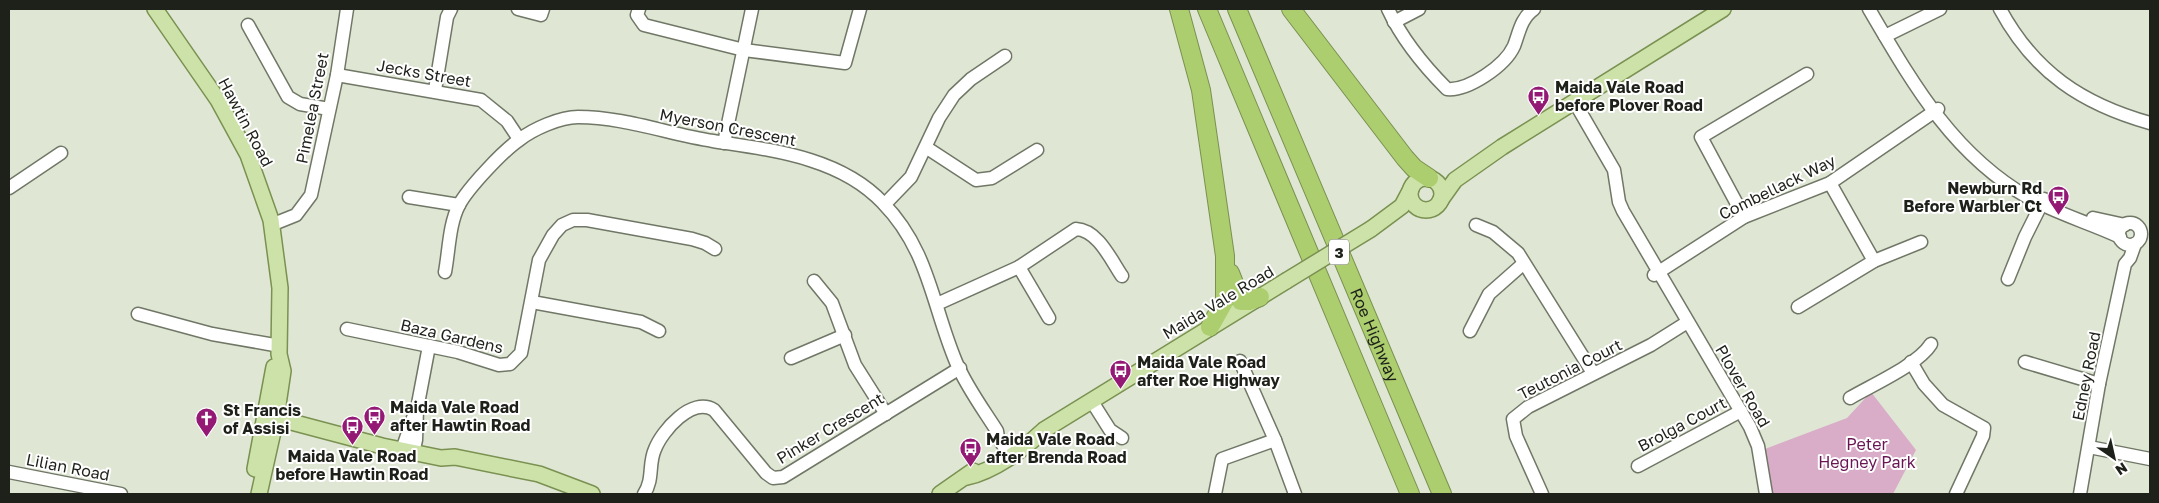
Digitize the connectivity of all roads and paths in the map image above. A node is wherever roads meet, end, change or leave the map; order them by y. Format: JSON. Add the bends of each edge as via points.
{"nodes":[{"id":1,"x":155,"y":9,"type":"edge"},
{"id":2,"x":347,"y":9,"type":"edge"},
{"id":3,"x":451,"y":9,"type":"edge"},
{"id":4,"x":518,"y":9,"type":"edge"},
{"id":5,"x":639,"y":9,"type":"edge"},
{"id":6,"x":752,"y":9,"type":"edge"},
{"id":7,"x":860,"y":9,"type":"edge"},
{"id":8,"x":1179,"y":9,"type":"edge"},
{"id":9,"x":1207,"y":9,"type":"edge"},
{"id":10,"x":1237,"y":9,"type":"edge"},
{"id":11,"x":1291,"y":9,"type":"edge"},
{"id":12,"x":1388,"y":9,"type":"edge"},
{"id":13,"x":1419,"y":9,"type":"edge"},
{"id":14,"x":1534,"y":9,"type":"edge"},
{"id":15,"x":1723,"y":9,"type":"edge"},
{"id":16,"x":1869,"y":9,"type":"edge"},
{"id":17,"x":1878,"y":9,"type":"edge"},
{"id":18,"x":2000,"y":9,"type":"edge"},
{"id":19,"x":1937,"y":11,"type":"edge"},
{"id":20,"x":542,"y":12,"type":"edge"},
{"id":21,"x":1394,"y":22,"type":"junction"},
{"id":22,"x":248,"y":26,"type":"dead end"},
{"id":23,"x":1890,"y":37,"type":"junction"},
{"id":24,"x":744,"y":50,"type":"junction"},
{"id":25,"x":1005,"y":56,"type":"dead end"},
{"id":26,"x":337,"y":74,"type":"junction"},
{"id":27,"x":1807,"y":74,"type":"dead end"},
{"id":28,"x":435,"y":90,"type":"junction"},
{"id":29,"x":1571,"y":103,"type":"junction"},
{"id":30,"x":329,"y":109,"type":"junction"},
{"id":31,"x":1936,"y":111,"type":"junction"},
{"id":32,"x":2150,"y":123,"type":"edge"},
{"id":33,"x":519,"y":139,"type":"junction"},
{"id":34,"x":724,"y":142,"type":"junction"},
{"id":35,"x":1502,"y":147,"type":"junction"},
{"id":36,"x":927,"y":148,"type":"junction"},
{"id":37,"x":1037,"y":150,"type":"dead end"},
{"id":38,"x":61,"y":154,"type":"dead end"},
{"id":39,"x":1430,"y":179,"type":"junction"},
{"id":40,"x":1830,"y":183,"type":"junction"},
{"id":41,"x":9,"y":188,"type":"edge"},
{"id":42,"x":1411,"y":188,"type":"junction"},
{"id":43,"x":409,"y":197,"type":"dead end"},
{"id":44,"x":1440,"y":200,"type":"junction"},
{"id":45,"x":2043,"y":202,"type":"junction"},
{"id":46,"x":885,"y":204,"type":"junction"},
{"id":47,"x":459,"y":205,"type":"junction"},
{"id":48,"x":1427,"y":210,"type":"junction"},
{"id":49,"x":1744,"y":217,"type":"junction"},
{"id":50,"x":270,"y":219,"type":"junction"},
{"id":51,"x":1385,"y":220,"type":"junction"},
{"id":52,"x":1476,"y":225,"type":"dead end"},
{"id":53,"x":2125,"y":225,"type":"junction"},
{"id":54,"x":2144,"y":228,"type":"edge"},
{"id":55,"x":2121,"y":239,"type":"junction"},
{"id":56,"x":2141,"y":241,"type":"edge"},
{"id":57,"x":1921,"y":242,"type":"dead end"},
{"id":58,"x":715,"y":249,"type":"dead end"},
{"id":59,"x":1225,"y":256,"type":"junction"},
{"id":60,"x":1874,"y":261,"type":"junction"},
{"id":61,"x":1523,"y":264,"type":"junction"},
{"id":62,"x":2125,"y":264,"type":"junction"},
{"id":63,"x":1019,"y":267,"type":"junction"},
{"id":64,"x":445,"y":272,"type":"dead end"},
{"id":65,"x":1657,"y":273,"type":"junction"},
{"id":66,"x":1122,"y":276,"type":"dead end"},
{"id":67,"x":2008,"y":279,"type":"dead end"},
{"id":68,"x":814,"y":280,"type":"dead end"},
{"id":69,"x":1260,"y":297,"type":"junction"},
{"id":70,"x":532,"y":302,"type":"junction"},
{"id":71,"x":937,"y":304,"type":"junction"},
{"id":72,"x":1798,"y":307,"type":"dead end"},
{"id":73,"x":138,"y":314,"type":"dead end"},
{"id":74,"x":1049,"y":318,"type":"dead end"},
{"id":75,"x":1686,"y":323,"type":"junction"},
{"id":76,"x":1210,"y":327,"type":"junction"},
{"id":77,"x":347,"y":330,"type":"dead end"},
{"id":78,"x":659,"y":331,"type":"dead end"},
{"id":79,"x":1470,"y":332,"type":"dead end"},
{"id":80,"x":845,"y":335,"type":"junction"},
{"id":81,"x":1932,"y":344,"type":"dead end"},
{"id":82,"x":429,"y":346,"type":"junction"},
{"id":83,"x":279,"y":350,"type":"junction"},
{"id":84,"x":791,"y":358,"type":"dead end"},
{"id":85,"x":1240,"y":361,"type":"dead end"},
{"id":86,"x":1911,"y":362,"type":"junction"},
{"id":87,"x":2025,"y":362,"type":"dead end"},
{"id":88,"x":960,"y":368,"type":"junction"},
{"id":89,"x":1593,"y":373,"type":"junction"},
{"id":90,"x":2099,"y":384,"type":"junction"},
{"id":91,"x":1850,"y":398,"type":"dead end"},
{"id":92,"x":1091,"y":400,"type":"junction"},
{"id":93,"x":1741,"y":411,"type":"junction"},
{"id":94,"x":886,"y":414,"type":"junction"},
{"id":95,"x":270,"y":421,"type":"junction"},
{"id":96,"x":1122,"y":438,"type":"dead end"},
{"id":97,"x":1275,"y":440,"type":"junction"},
{"id":98,"x":2089,"y":446,"type":"junction"},
{"id":99,"x":408,"y":447,"type":"junction"},
{"id":100,"x":1011,"y":451,"type":"junction"},
{"id":101,"x":2150,"y":459,"type":"edge"},
{"id":102,"x":1638,"y":466,"type":"dead end"},
{"id":103,"x":9,"y":472,"type":"edge"},
{"id":104,"x":581,"y":491,"type":"edge"},
{"id":105,"x":121,"y":494,"type":"edge"},
{"id":106,"x":250,"y":494,"type":"edge"},
{"id":107,"x":259,"y":494,"type":"edge"},
{"id":108,"x":592,"y":494,"type":"edge"},
{"id":109,"x":644,"y":494,"type":"edge"},
{"id":110,"x":940,"y":494,"type":"edge"},
{"id":111,"x":1215,"y":494,"type":"edge"},
{"id":112,"x":1295,"y":494,"type":"edge"},
{"id":113,"x":1410,"y":494,"type":"edge"},
{"id":114,"x":1442,"y":494,"type":"edge"},
{"id":115,"x":1542,"y":494,"type":"edge"},
{"id":116,"x":1766,"y":494,"type":"edge"},
{"id":117,"x":1956,"y":494,"type":"edge"},
{"id":118,"x":2080,"y":494,"type":"edge"}],
"edges":[{"from":1,"to":50,"type":"main road","name":"Hawtin Road","via":[[218,100],[248,155]]},
{"from":2,"to":26,"type":"street","name":"Pimelea Street"},
{"from":3,"to":28,"type":"street"},
{"from":4,"to":20,"type":"street"},
{"from":5,"to":24,"type":"street","via":[[637,15],[644,25]]},
{"from":6,"to":24,"type":"street"},
{"from":7,"to":24,"type":"street","via":[[845,63]]},
{"from":8,"to":59,"type":"highway","via":[[1201,90]]},
{"from":9,"to":113,"type":"highway","name":"Roe Highway","number":"3"},
{"from":10,"to":114,"type":"highway","name":"Roe Highway","number":"3"},
{"from":11,"to":39,"type":"highway","via":[[1405,158]]},
{"from":12,"to":21,"type":"street"},
{"from":13,"to":21,"type":"street"},
{"from":14,"to":21,"type":"street","via":[[1524,18],[1505,62],[1468,86],[1453,90],[1447,89],[1423,65]]},
{"from":15,"to":29,"type":"main road"},
{"from":16,"to":23,"type":"street"},
{"from":17,"to":23,"type":"street"},
{"from":18,"to":32,"type":"street","via":[[2022,46],[2074,92],[2103,108]]},
{"from":19,"to":23,"type":"street"},
{"from":22,"to":30,"type":"street","via":[[288,97],[300,104]]},
{"from":23,"to":31,"type":"street"},
{"from":24,"to":34,"type":"street"},
{"from":25,"to":36,"type":"street","via":[[954,95],[939,118]]},
{"from":26,"to":28,"type":"street","name":"Jecks Street"},
{"from":26,"to":30,"type":"street","name":"Pimelea Street"},
{"from":27,"to":49,"type":"street","via":[[1701,137]]},
{"from":28,"to":33,"type":"street","name":"Jecks Street","via":[[481,100],[506,121]]},
{"from":29,"to":35,"type":"main road"},
{"from":29,"to":65,"type":"street","name":"Plover Road","via":[[1610,174],[1617,213]]},
{"from":30,"to":50,"type":"street","name":"Pimelea Street","via":[[311,195],[302,210]]},
{"from":31,"to":40,"type":"street","name":"Combellack Way"},
{"from":31,"to":45,"type":"street","via":[[1984,158]]},
{"from":33,"to":34,"type":"street","name":"Myerson Crescent","via":[[550,124],[576,117],[605,118]]},
{"from":33,"to":47,"type":"street","name":"Myerson Crescent"},
{"from":34,"to":46,"type":"street","name":"Myerson Crescent","via":[[778,151],[831,167],[872,191]]},
{"from":35,"to":39,"type":"main road","via":[[1460,170]]},
{"from":35,"to":44,"type":"main road","via":[[1455,180]]},
{"from":36,"to":37,"type":"street","via":[[976,180],[992,178]]},
{"from":36,"to":46,"type":"street","via":[[906,184]]},
{"from":38,"to":41,"type":"street"},
{"from":39,"to":42,"type":"main road","via":[[1417,181]]},
{"from":39,"to":44,"type":"main road","via":[[1441,190]]},
{"from":40,"to":49,"type":"street","name":"Combellack Way"},
{"from":40,"to":60,"type":"street"},
{"from":42,"to":48,"type":"main road","via":[[1413,203]]},
{"from":42,"to":51,"type":"main road","name":"Maida Vale Road","via":[[1402,206]]},
{"from":43,"to":47,"type":"street"},
{"from":44,"to":48,"type":"main road"},
{"from":45,"to":53,"type":"street"},
{"from":45,"to":55,"type":"street"},
{"from":45,"to":67,"type":"street"},
{"from":46,"to":71,"type":"street","name":"Myerson Crescent","via":[[915,245]]},
{"from":47,"to":64,"type":"street","name":"Myerson Crescent"},
{"from":48,"to":51,"type":"main road","name":"Maida Vale Road","via":[[1405,212]]},
{"from":49,"to":65,"type":"street","name":"Combellack Way"},
{"from":50,"to":83,"type":"main road","name":"Hawtin Road","via":[[280,288]]},
{"from":51,"to":69,"type":"main road","name":"Maida Vale Road","bridge":true},
{"from":52,"to":61,"type":"street","via":[[1509,244]]},
{"from":53,"to":54,"type":"street","via":[[2131,223]]},
{"from":53,"to":55,"type":"street","via":[[2120,230]]},
{"from":54,"to":56,"type":"street"},
{"from":55,"to":56,"type":"street","via":[[2128,245]]},
{"from":55,"to":62,"type":"street","name":"Edney Road","via":[[2121,256]]},
{"from":56,"to":62,"type":"street","name":"Edney Road"},
{"from":57,"to":60,"type":"street"},
{"from":58,"to":70,"type":"street","name":"Baza Gardens","via":[[692,239],[573,220],[556,230],[542,255]]},
{"from":59,"to":69,"type":"highway","via":[[1239,299],[1249,301]]},
{"from":59,"to":76,"type":"highway","via":[[1225,300]]},
{"from":60,"to":72,"type":"street"},
{"from":61,"to":79,"type":"street","via":[[1488,294]]},
{"from":61,"to":89,"type":"street"},
{"from":62,"to":90,"type":"street","name":"Edney Road"},
{"from":63,"to":66,"type":"street","via":[[1069,232],[1083,230],[1094,236]]},
{"from":63,"to":71,"type":"street"},
{"from":63,"to":74,"type":"street"},
{"from":65,"to":75,"type":"street","name":"Plover Road"},
{"from":68,"to":80,"type":"street","via":[[832,303]]},
{"from":69,"to":76,"type":"main road","name":"Maida Vale Road"},
{"from":70,"to":78,"type":"street","via":[[641,322]]},
{"from":70,"to":82,"type":"street","name":"Baza Gardens","via":[[521,353],[510,364],[492,364]]},
{"from":71,"to":88,"type":"street","name":"Myerson Crescent"},
{"from":73,"to":83,"type":"street"},
{"from":75,"to":89,"type":"street","name":"Teutonia Court","via":[[1651,345]]},
{"from":75,"to":93,"type":"street","name":"Plover Road"},
{"from":76,"to":92,"type":"main road","name":"Maida Vale Road"},
{"from":77,"to":82,"type":"street","name":"Baza Gardens"},
{"from":80,"to":84,"type":"street"},
{"from":80,"to":94,"type":"street","via":[[855,365]]},
{"from":81,"to":86,"type":"street"},
{"from":82,"to":99,"type":"street"},
{"from":83,"to":95,"type":"main road","name":"Hawtin Road","via":[[273,370]]},
{"from":85,"to":97,"type":"street"},
{"from":86,"to":91,"type":"street"},
{"from":86,"to":117,"type":"street","via":[[1924,384],[1943,405],[1984,428]]},
{"from":87,"to":90,"type":"street"},
{"from":88,"to":94,"type":"street","name":"Pinker Crescent"},
{"from":88,"to":100,"type":"street","name":"Myerson Crescent","via":[[998,438]]},
{"from":89,"to":115,"type":"street","name":"Teutonia Court","via":[[1528,407],[1513,419],[1516,436]]},
{"from":90,"to":98,"type":"street","name":"Edney Road"},
{"from":92,"to":96,"type":"street","via":[[1110,430]]},
{"from":92,"to":100,"type":"main road","name":"Maida Vale Road"},
{"from":93,"to":102,"type":"street","name":"Brolga Court"},
{"from":93,"to":116,"type":"street","name":"Plover Road","via":[[1758,446]]},
{"from":94,"to":109,"type":"street","name":"Pinker Crescent","via":[[784,477],[773,478],[714,410],[700,406],[686,413],[662,435],[652,458],[651,478]]},
{"from":95,"to":99,"type":"main road","via":[[308,432],[318,430]]},
{"from":95,"to":106,"type":"main road","name":"Hawtin Road"},
{"from":95,"to":107,"type":"main road","name":"Hawtin Road"},
{"from":97,"to":111,"type":"street","via":[[1222,459]]},
{"from":97,"to":112,"type":"street"},
{"from":98,"to":101,"type":"street"},
{"from":98,"to":118,"type":"street","name":"Edney Road"},
{"from":99,"to":104,"type":"main road","via":[[441,458],[455,457],[539,474]]},
{"from":100,"to":110,"type":"main road","name":"Maida Vale Road","via":[[980,474],[967,477]]},
{"from":103,"to":105,"type":"street","name":"Lilian Road"},
{"from":104,"to":108,"type":"main road"}]}
